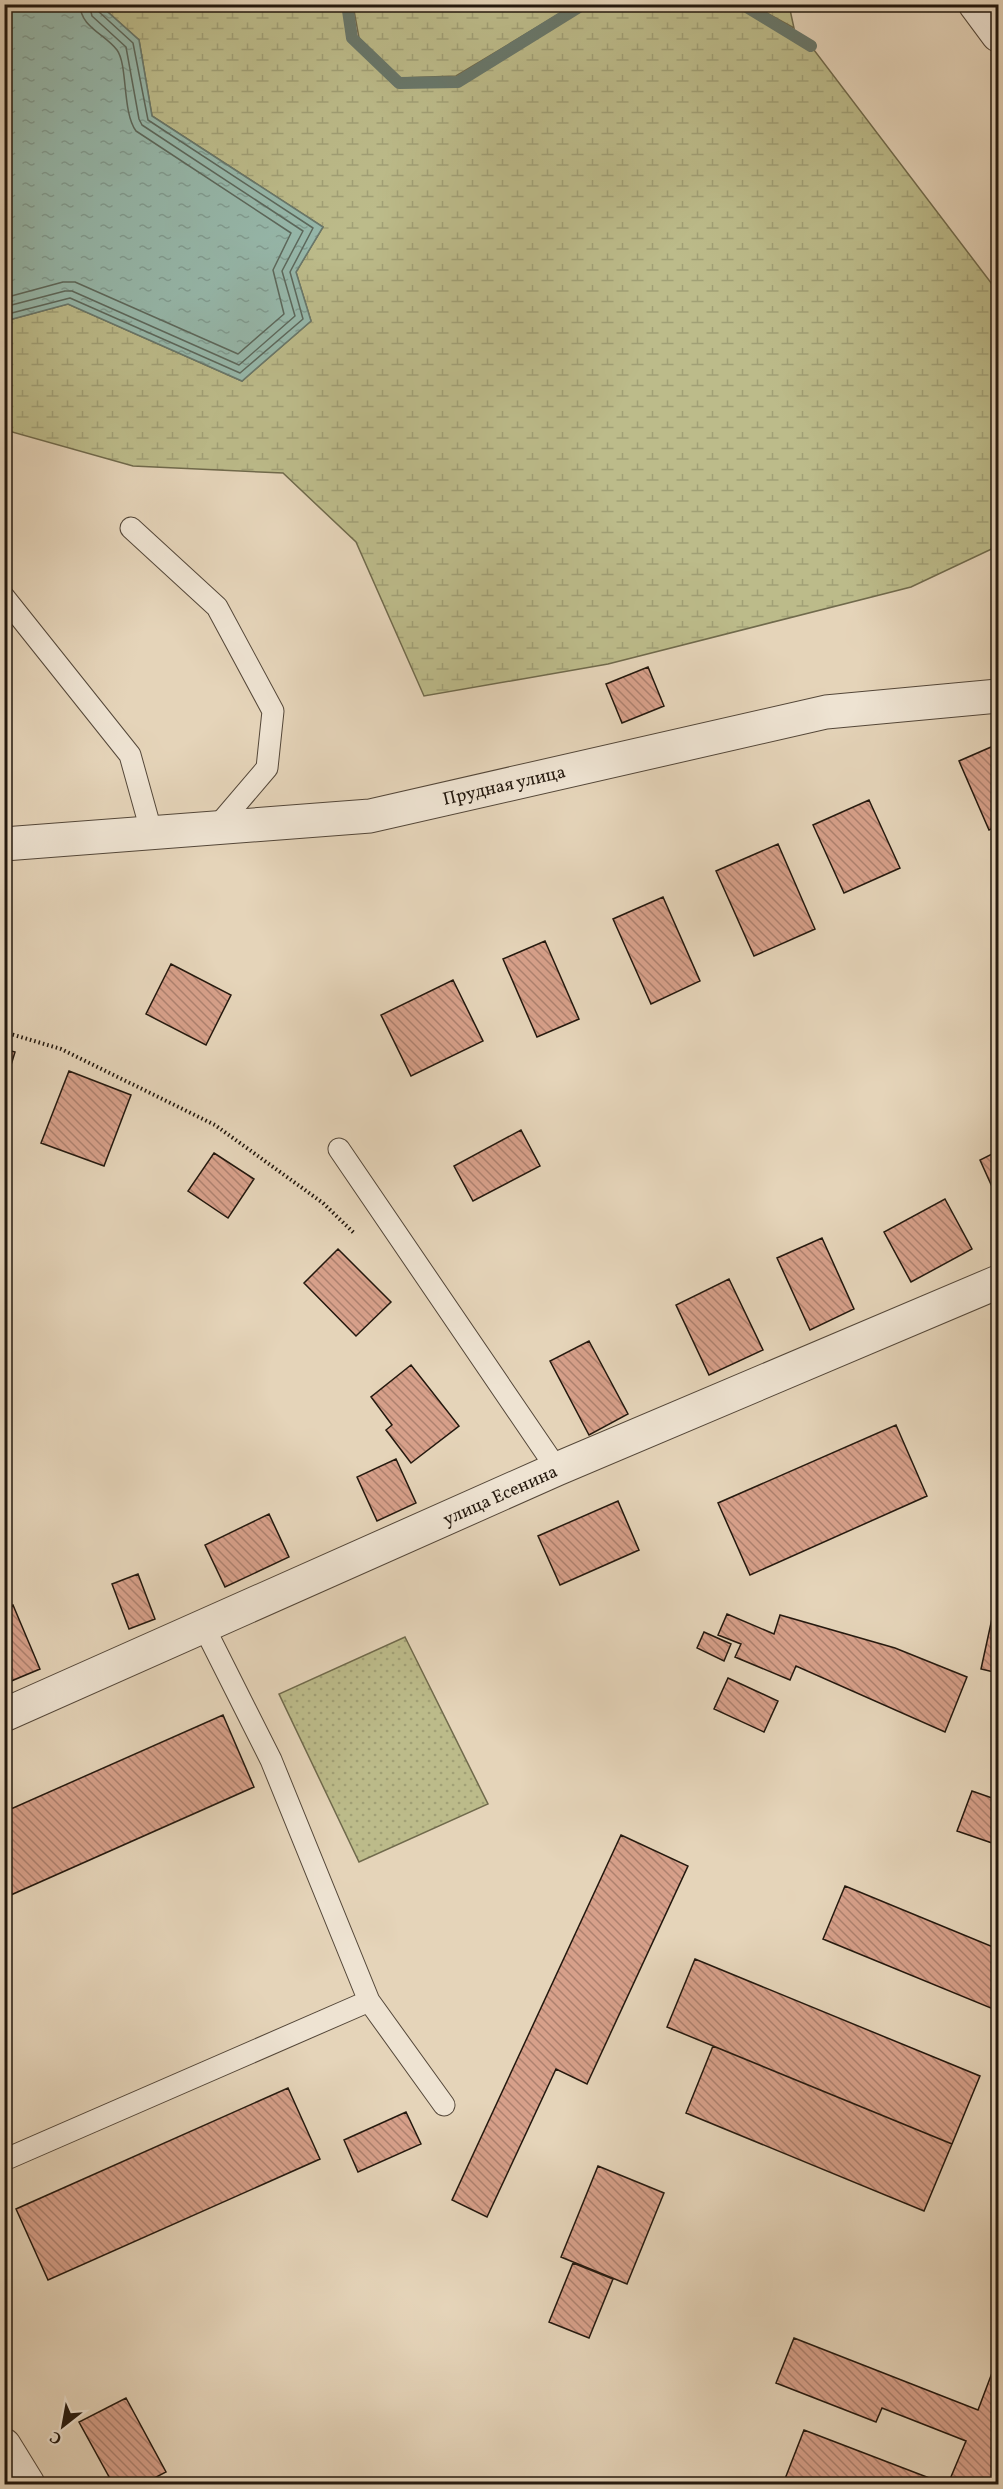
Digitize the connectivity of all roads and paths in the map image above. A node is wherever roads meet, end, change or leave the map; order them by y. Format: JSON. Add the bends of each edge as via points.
{"nodes":[{"id":1,"x":975,"y":4,"type":"edge"},
{"id":2,"x":999,"y":35,"type":"edge"},
{"id":3,"x":131,"y":528,"type":"dead end"},
{"id":4,"x":4,"y":597,"type":"edge"},
{"id":5,"x":999,"y":696,"type":"edge"},
{"id":6,"x":215,"y":829,"type":"junction"},
{"id":7,"x":152,"y":834,"type":"junction"},
{"id":8,"x":4,"y":844,"type":"edge"},
{"id":9,"x":4,"y":1032,"type":"edge"},
{"id":10,"x":339,"y":1149,"type":"dead end"},
{"id":11,"x":357,"y":1236,"type":"dead end"},
{"id":12,"x":999,"y":1282,"type":"edge"},
{"id":13,"x":557,"y":1469,"type":"junction"},
{"id":14,"x":204,"y":1627,"type":"junction"},
{"id":15,"x":4,"y":1715,"type":"edge"},
{"id":16,"x":369,"y":2001,"type":"junction"},
{"id":17,"x":444,"y":2105,"type":"dead end"},
{"id":18,"x":4,"y":2160,"type":"edge"},
{"id":19,"x":4,"y":2445,"type":"edge"},
{"id":20,"x":28,"y":2484,"type":"edge"}],
"edges":[{"from":1,"to":2,"type":"street"},
{"from":3,"to":6,"type":"lane","via":[[217,607],[273,711],[267,768]]},
{"from":4,"to":7,"type":"lane","via":[[130,755]]},
{"from":5,"to":6,"type":"street","name":"Прудная улица","via":[[826,712],[370,816]]},
{"from":6,"to":7,"type":"street","name":"Прудная улица"},
{"from":7,"to":8,"type":"street","name":"Прудная улица"},
{"from":9,"to":11,"type":"path","via":[[61,1049],[214,1125],[323,1203]]},
{"from":10,"to":13,"type":"lane"},
{"from":12,"to":13,"type":"street","name":"улица Есенина"},
{"from":13,"to":14,"type":"street","name":"улица Есенина"},
{"from":14,"to":15,"type":"street","name":"улица Есенина"},
{"from":14,"to":16,"type":"lane","via":[[271,1760]]},
{"from":16,"to":17,"type":"lane"},
{"from":16,"to":18,"type":"lane"},
{"from":19,"to":20,"type":"street"}]}
